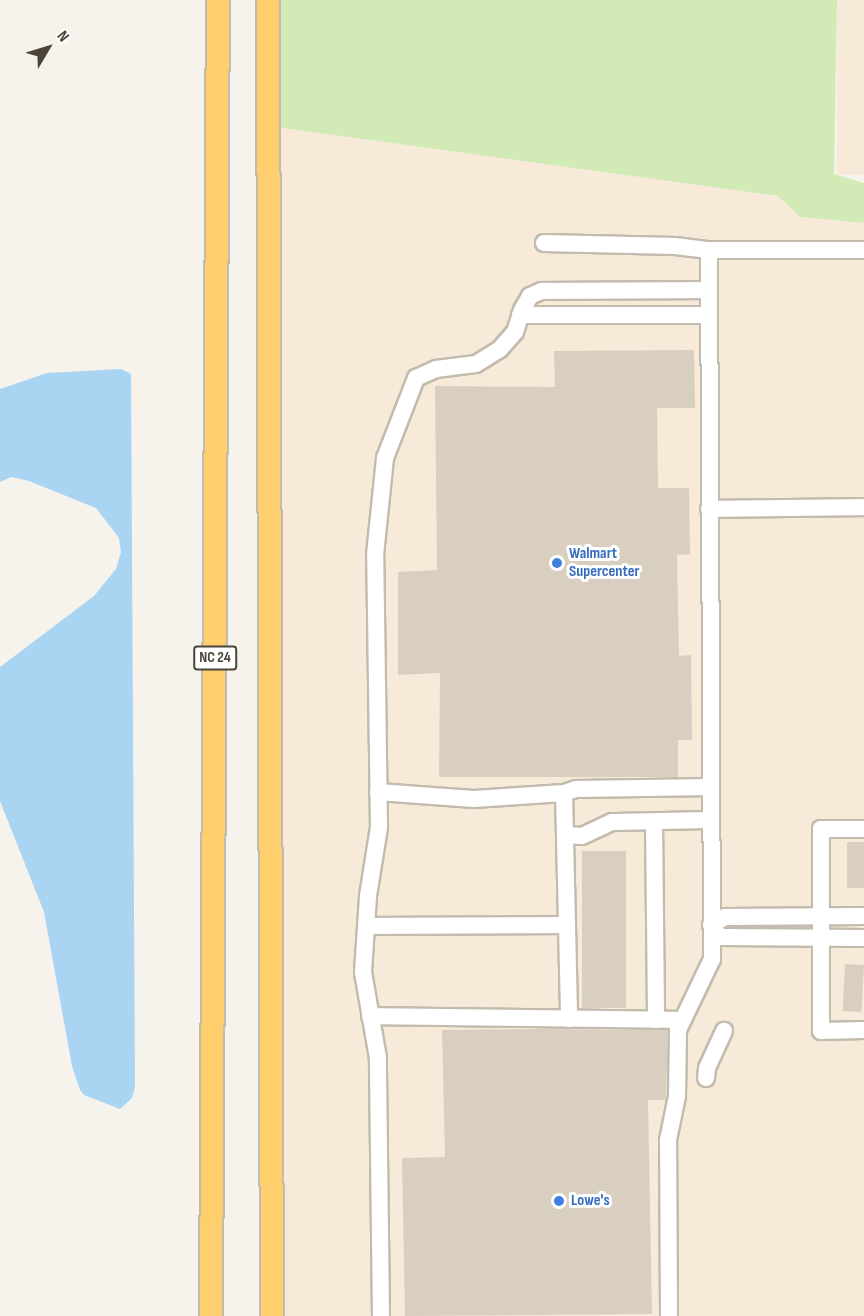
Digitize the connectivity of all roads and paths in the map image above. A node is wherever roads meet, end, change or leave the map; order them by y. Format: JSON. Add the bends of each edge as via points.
{"nodes":[{"id":1,"x":218,"y":0,"type":"edge"},
{"id":2,"x":268,"y":0,"type":"edge"},
{"id":3,"x":544,"y":243,"type":"dead end"},
{"id":4,"x":709,"y":250,"type":"junction"},
{"id":5,"x":864,"y":250,"type":"edge"},
{"id":6,"x":709,"y":290,"type":"junction"},
{"id":7,"x":520,"y":315,"type":"junction"},
{"id":8,"x":709,"y":315,"type":"junction"},
{"id":9,"x":864,"y":507,"type":"edge"},
{"id":10,"x":709,"y":509,"type":"junction"},
{"id":11,"x":711,"y":787,"type":"junction"},
{"id":12,"x":378,"y":792,"type":"junction"},
{"id":13,"x":564,"y":793,"type":"junction"},
{"id":14,"x":711,"y":820,"type":"junction"},
{"id":15,"x":654,"y":822,"type":"junction"},
{"id":16,"x":864,"y":829,"type":"edge"},
{"id":17,"x":565,"y":835,"type":"junction"},
{"id":18,"x":822,"y":916,"type":"junction"},
{"id":19,"x":864,"y":916,"type":"edge"},
{"id":20,"x":567,"y":925,"type":"junction"},
{"id":21,"x":366,"y":926,"type":"junction"},
{"id":22,"x":711,"y":926,"type":"junction"},
{"id":23,"x":821,"y":938,"type":"junction"},
{"id":24,"x":864,"y":938,"type":"edge"},
{"id":25,"x":370,"y":1016,"type":"junction"},
{"id":26,"x":568,"y":1019,"type":"junction"},
{"id":27,"x":656,"y":1020,"type":"junction"},
{"id":28,"x":682,"y":1020,"type":"junction"},
{"id":29,"x":864,"y":1030,"type":"edge"},
{"id":30,"x":724,"y":1031,"type":"dead end"},
{"id":31,"x":706,"y":1078,"type":"dead end"},
{"id":32,"x":211,"y":1316,"type":"edge"},
{"id":33,"x":272,"y":1316,"type":"edge"},
{"id":34,"x":381,"y":1316,"type":"edge"},
{"id":35,"x":669,"y":1316,"type":"edge"}],
"edges":[{"from":1,"to":32,"type":"highway","number":"NC 24"},
{"from":2,"to":33,"type":"highway"},
{"from":3,"to":4,"type":"lane"},
{"from":4,"to":5,"type":"lane"},
{"from":4,"to":6,"type":"lane"},
{"from":6,"to":7,"type":"lane","via":[[542,291],[530,296]]},
{"from":6,"to":8,"type":"lane"},
{"from":7,"to":8,"type":"lane"},
{"from":7,"to":12,"type":"lane","via":[[515,332],[500,350],[476,364],[436,369],[416,378],[385,458],[375,555]]},
{"from":8,"to":10,"type":"lane"},
{"from":9,"to":10,"type":"lane"},
{"from":10,"to":11,"type":"lane"},
{"from":11,"to":13,"type":"lane","via":[[576,789]]},
{"from":11,"to":14,"type":"lane"},
{"from":12,"to":13,"type":"lane","via":[[474,800]]},
{"from":12,"to":21,"type":"lane","via":[[379,827]]},
{"from":13,"to":17,"type":"lane"},
{"from":14,"to":15,"type":"lane"},
{"from":14,"to":22,"type":"lane"},
{"from":15,"to":17,"type":"lane","via":[[612,822],[582,836]]},
{"from":15,"to":27,"type":"lane"},
{"from":16,"to":18,"type":"lane","via":[[821,829]]},
{"from":17,"to":20,"type":"lane"},
{"from":18,"to":19,"type":"lane"},
{"from":18,"to":22,"type":"lane","via":[[725,917]]},
{"from":18,"to":23,"type":"lane"},
{"from":20,"to":21,"type":"lane"},
{"from":20,"to":26,"type":"lane"},
{"from":21,"to":25,"type":"lane","via":[[363,972]]},
{"from":22,"to":23,"type":"lane","via":[[720,937]]},
{"from":22,"to":28,"type":"lane","via":[[712,959]]},
{"from":23,"to":24,"type":"lane"},
{"from":23,"to":29,"type":"lane","via":[[821,1031]]},
{"from":25,"to":26,"type":"lane"},
{"from":25,"to":34,"type":"lane","via":[[378,1059]]},
{"from":26,"to":27,"type":"lane"},
{"from":27,"to":28,"type":"lane"},
{"from":28,"to":35,"type":"lane","via":[[676,1044],[676,1110],[668,1140]]},
{"from":30,"to":31,"type":"lane"}]}
